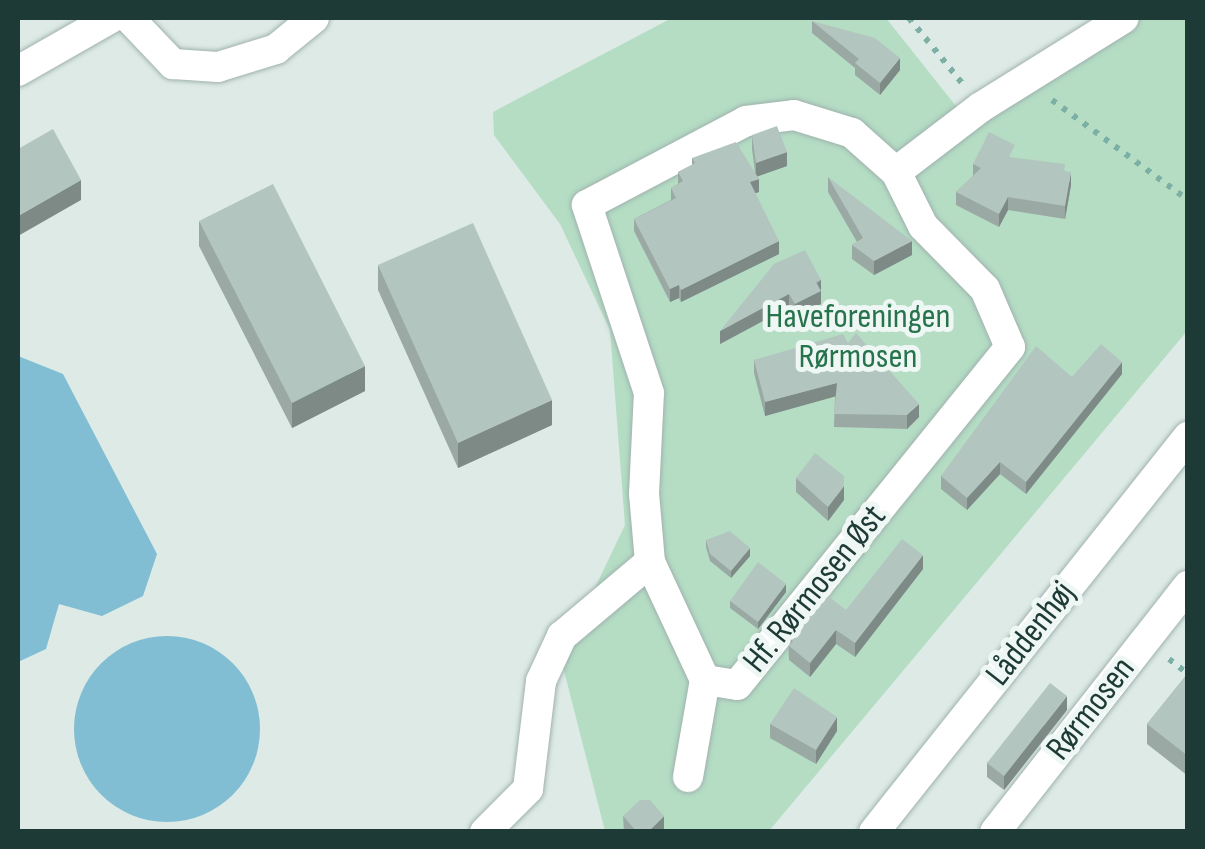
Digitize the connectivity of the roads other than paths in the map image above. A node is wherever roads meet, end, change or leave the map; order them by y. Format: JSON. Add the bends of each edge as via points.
{"nodes":[{"id":1,"x":111,"y":18,"type":"edge"},
{"id":2,"x":129,"y":18,"type":"edge"},
{"id":3,"x":314,"y":18,"type":"edge"},
{"id":4,"x":1124,"y":18,"type":"edge"},
{"id":5,"x":18,"y":71,"type":"edge"},
{"id":6,"x":896,"y":172,"type":"junction"},
{"id":7,"x":1188,"y":436,"type":"edge"},
{"id":8,"x":650,"y":562,"type":"junction"},
{"id":9,"x":1188,"y":586,"type":"edge"},
{"id":10,"x":706,"y":680,"type":"junction"},
{"id":11,"x":688,"y":777,"type":"dead end"},
{"id":12,"x":485,"y":832,"type":"edge"},
{"id":13,"x":874,"y":832,"type":"edge"},
{"id":14,"x":994,"y":832,"type":"edge"}],
"edges":[{"from":1,"to":5,"type":"street"},
{"from":2,"to":3,"type":"street","via":[[173,64],[218,68],[276,49]]},
{"from":4,"to":6,"type":"street","via":[[981,106]]},
{"from":6,"to":8,"type":"street","name":"Hf. Rørmosen Øst","via":[[852,133],[794,114],[746,121],[586,205],[648,393],[644,494]]},
{"from":6,"to":10,"type":"street","name":"Hf. Rørmosen Øst","via":[[923,226],[985,288],[1010,347],[737,685]]},
{"from":7,"to":13,"type":"street","name":"Låddenhøj"},
{"from":8,"to":10,"type":"street","name":"Hf. Rørmosen Øst"},
{"from":8,"to":12,"type":"street","via":[[562,636],[541,681],[528,789]]},
{"from":9,"to":14,"type":"street","name":"Rørmosen"},
{"from":10,"to":11,"type":"street"}]}
